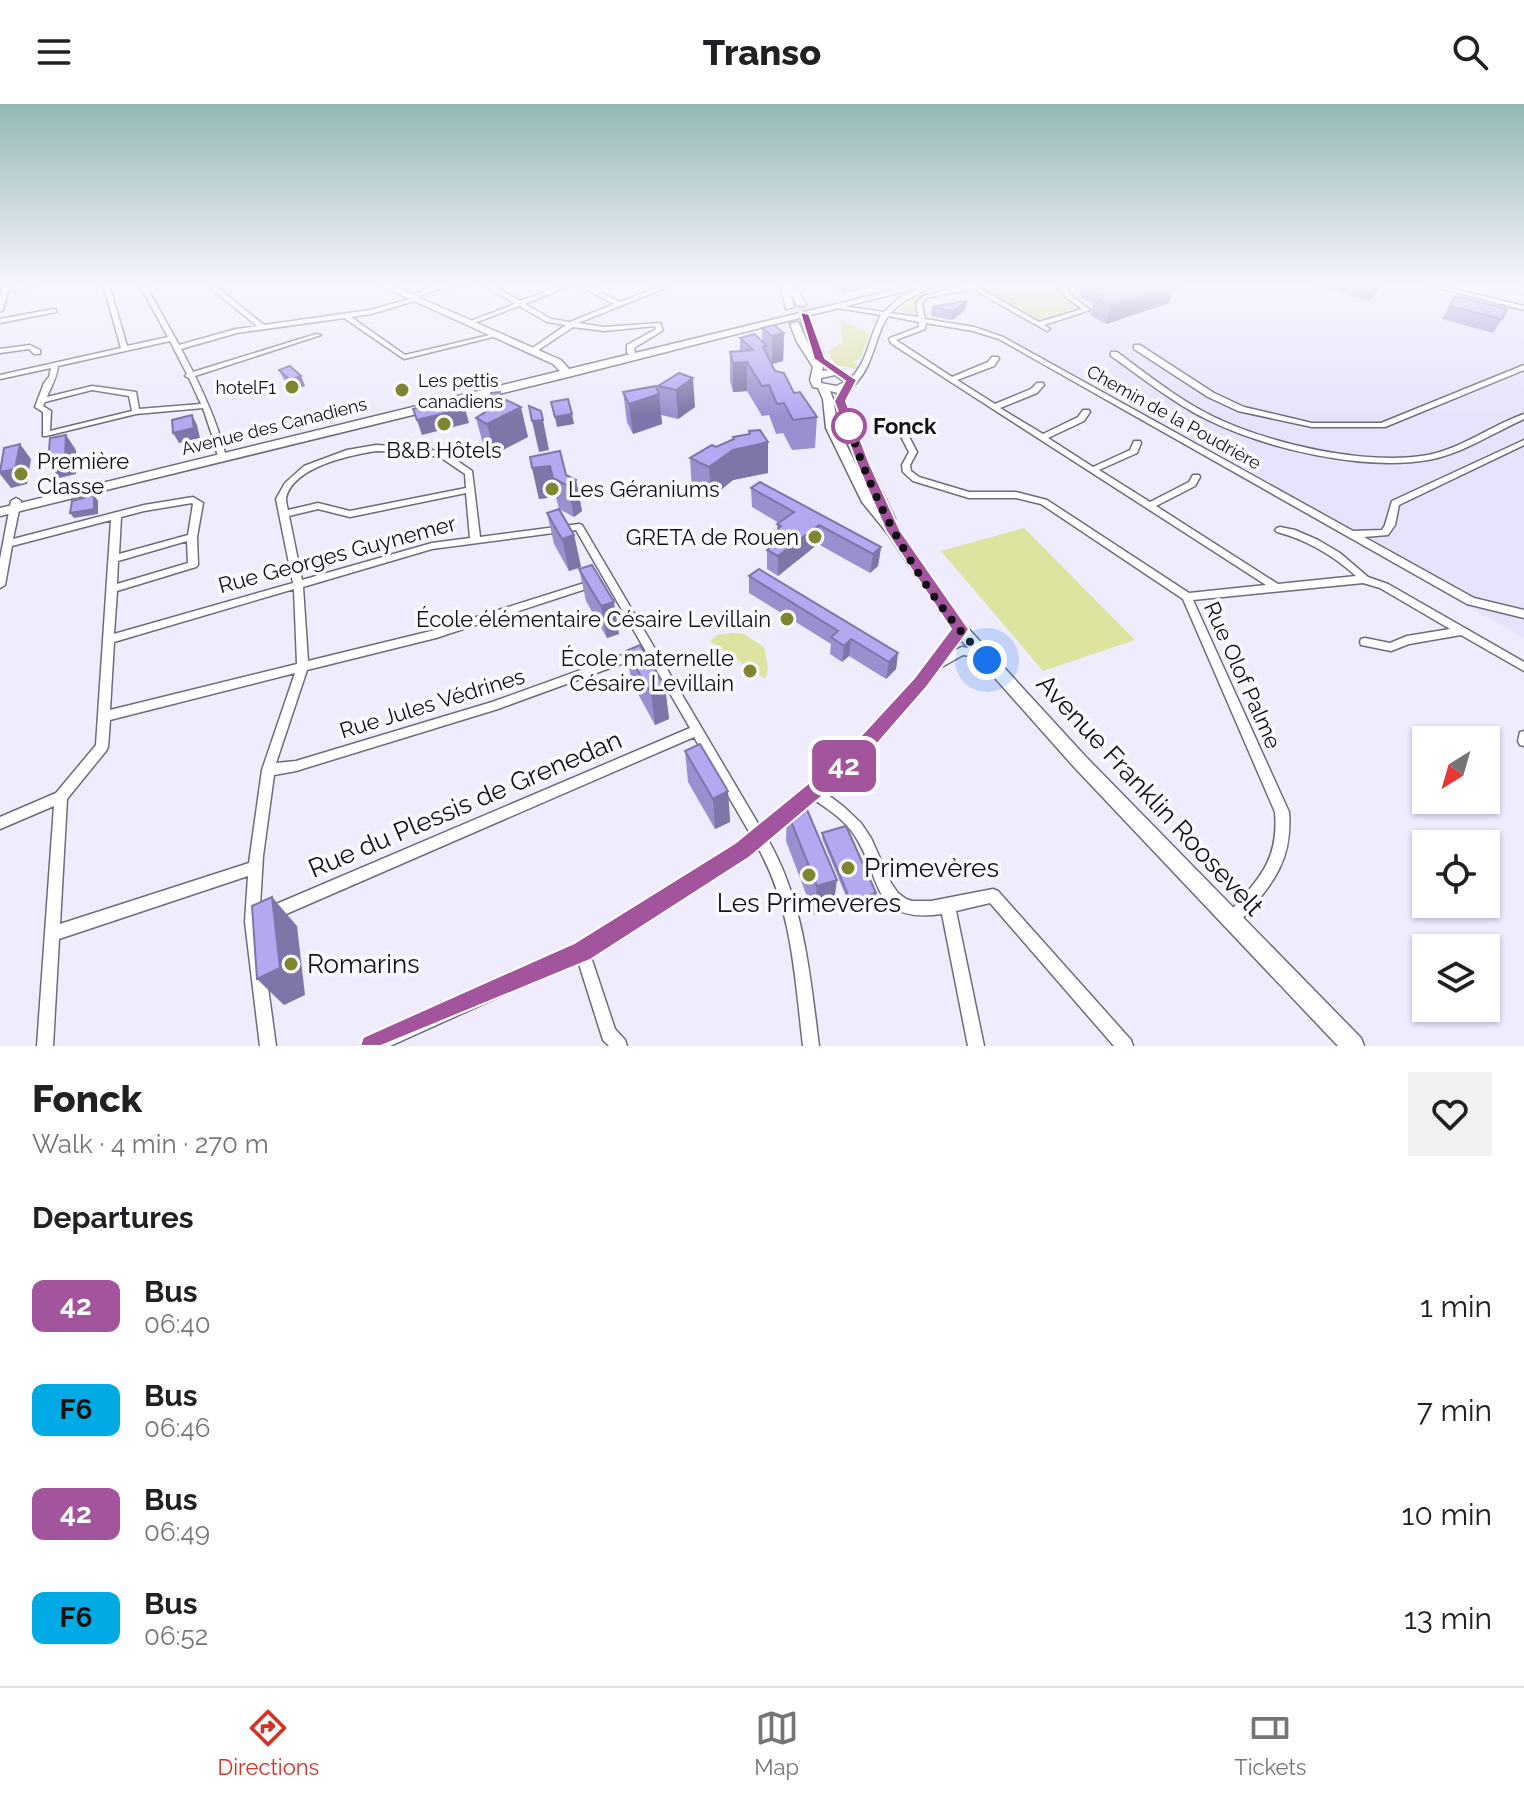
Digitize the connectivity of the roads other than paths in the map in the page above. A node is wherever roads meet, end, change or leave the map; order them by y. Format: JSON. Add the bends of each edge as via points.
{"nodes":[{"id":1,"x":119,"y":328,"type":"edge"},
{"id":2,"x":164,"y":328,"type":"edge"},
{"id":3,"x":257,"y":328,"type":"edge"},
{"id":4,"x":363,"y":328,"type":"edge"},
{"id":5,"x":482,"y":328,"type":"edge"},
{"id":6,"x":568,"y":328,"type":"edge"},
{"id":7,"x":602,"y":328,"type":"edge"},
{"id":8,"x":624,"y":328,"type":"edge"},
{"id":9,"x":658,"y":328,"type":"edge"},
{"id":10,"x":733,"y":328,"type":"edge"},
{"id":11,"x":747,"y":328,"type":"edge"},
{"id":12,"x":801,"y":328,"type":"tunnel mouth"},
{"id":13,"x":804,"y":328,"type":"tunnel mouth"},
{"id":14,"x":880,"y":328,"type":"edge"},
{"id":15,"x":923,"y":328,"type":"edge"},
{"id":16,"x":969,"y":328,"type":"edge"},
{"id":17,"x":318,"y":335,"type":"dead end"},
{"id":18,"x":498,"y":335,"type":"junction"},
{"id":19,"x":170,"y":339,"type":"junction"},
{"id":20,"x":1137,"y":347,"type":"dead end"},
{"id":21,"x":177,"y":348,"type":"junction"},
{"id":22,"x":125,"y":350,"type":"junction"},
{"id":23,"x":0,"y":351,"type":"edge"},
{"id":24,"x":534,"y":351,"type":"junction"},
{"id":25,"x":37,"y":352,"type":"dead end"},
{"id":26,"x":631,"y":353,"type":"junction"},
{"id":27,"x":1114,"y":354,"type":"dead end"},
{"id":28,"x":995,"y":359,"type":"dead end"},
{"id":29,"x":55,"y":365,"type":"junction"},
{"id":30,"x":1524,"y":367,"type":"edge"},
{"id":31,"x":566,"y":372,"type":"junction"},
{"id":32,"x":818,"y":375,"type":"junction"},
{"id":33,"x":189,"y":376,"type":"junction"},
{"id":34,"x":0,"y":377,"type":"edge"},
{"id":35,"x":844,"y":379,"type":"junction"},
{"id":36,"x":951,"y":380,"type":"junction"},
{"id":37,"x":1040,"y":385,"type":"dead end"},
{"id":38,"x":823,"y":389,"type":"junction"},
{"id":39,"x":41,"y":401,"type":"junction"},
{"id":40,"x":204,"y":406,"type":"junction"},
{"id":41,"x":995,"y":407,"type":"junction"},
{"id":42,"x":136,"y":412,"type":"junction"},
{"id":43,"x":1086,"y":412,"type":"dead end"},
{"id":44,"x":1524,"y":416,"type":"edge"},
{"id":45,"x":900,"y":427,"type":"dead end"},
{"id":46,"x":1042,"y":438,"type":"junction"},
{"id":47,"x":1524,"y":442,"type":"edge"},
{"id":48,"x":1137,"y":443,"type":"dead end"},
{"id":49,"x":222,"y":454,"type":"junction"},
{"id":50,"x":1093,"y":470,"type":"junction"},
{"id":51,"x":1196,"y":477,"type":"dead end"},
{"id":52,"x":470,"y":490,"type":"junction"},
{"id":53,"x":16,"y":504,"type":"junction"},
{"id":54,"x":0,"y":505,"type":"edge"},
{"id":55,"x":1150,"y":506,"type":"junction"},
{"id":56,"x":0,"y":512,"type":"edge"},
{"id":57,"x":285,"y":514,"type":"junction"},
{"id":58,"x":116,"y":517,"type":"junction"},
{"id":59,"x":1280,"y":530,"type":"dead end"},
{"id":60,"x":893,"y":531,"type":"junction"},
{"id":61,"x":1350,"y":534,"type":"junction"},
{"id":62,"x":192,"y":537,"type":"junction"},
{"id":63,"x":475,"y":538,"type":"junction"},
{"id":64,"x":8,"y":544,"type":"junction"},
{"id":65,"x":113,"y":559,"type":"junction"},
{"id":66,"x":609,"y":578,"type":"junction"},
{"id":67,"x":1364,"y":579,"type":"junction"},
{"id":68,"x":297,"y":583,"type":"junction"},
{"id":69,"x":0,"y":585,"type":"edge"},
{"id":70,"x":1274,"y":586,"type":"junction"},
{"id":71,"x":111,"y":589,"type":"junction"},
{"id":72,"x":1187,"y":597,"type":"junction"},
{"id":73,"x":1524,"y":614,"type":"edge"},
{"id":74,"x":960,"y":629,"type":"junction"},
{"id":75,"x":1463,"y":631,"type":"junction"},
{"id":76,"x":110,"y":639,"type":"junction"},
{"id":77,"x":1365,"y":642,"type":"dead end"},
{"id":78,"x":651,"y":649,"type":"junction"},
{"id":79,"x":980,"y":653,"type":"junction"},
{"id":80,"x":303,"y":666,"type":"junction"},
{"id":81,"x":934,"y":666,"type":"junction"},
{"id":82,"x":1524,"y":667,"type":"edge"},
{"id":83,"x":106,"y":716,"type":"junction"},
{"id":84,"x":698,"y":730,"type":"junction"},
{"id":85,"x":268,"y":770,"type":"junction"},
{"id":86,"x":814,"y":792,"type":"junction"},
{"id":87,"x":61,"y":797,"type":"junction"},
{"id":88,"x":0,"y":823,"type":"edge"},
{"id":89,"x":759,"y":837,"type":"junction"},
{"id":90,"x":256,"y":867,"type":"junction"},
{"id":91,"x":947,"y":904,"type":"junction"},
{"id":92,"x":1232,"y":920,"type":"junction"},
{"id":93,"x":252,"y":922,"type":"junction"},
{"id":94,"x":52,"y":934,"type":"junction"},
{"id":95,"x":582,"y":951,"type":"junction"},
{"id":96,"x":45,"y":1046,"type":"edge"},
{"id":97,"x":268,"y":1046,"type":"edge"},
{"id":98,"x":372,"y":1046,"type":"edge"},
{"id":99,"x":619,"y":1046,"type":"edge"},
{"id":100,"x":811,"y":1046,"type":"edge"},
{"id":101,"x":976,"y":1046,"type":"edge"},
{"id":102,"x":1125,"y":1046,"type":"edge"},
{"id":103,"x":1353,"y":1046,"type":"edge"}],
"edges":[{"from":1,"to":22,"type":"street"},
{"from":2,"to":19,"type":"street"},
{"from":3,"to":21,"type":"street"},
{"from":4,"to":18,"type":"street","via":[[404,357]]},
{"from":5,"to":18,"type":"street"},
{"from":6,"to":24,"type":"street"},
{"from":7,"to":8,"type":"street"},
{"from":9,"to":26,"type":"street","via":[[630,347]]},
{"from":10,"to":26,"type":"street","name":"Avenue des Canadiens"},
{"from":11,"to":31,"type":"street","name":"Avenue des Canadiens"},
{"from":12,"to":32,"type":"street","name":"Avenue Franklin Roosevelt","via":[[802,342]]},
{"from":13,"to":35,"type":"street","name":"Avenue Franklin Roosevelt","via":[[820,359]]},
{"from":14,"to":35,"type":"street","via":[[862,370]]},
{"from":15,"to":36,"type":"street","via":[[892,339]]},
{"from":16,"to":61,"type":"street","name":"Chemin de la Poudrière","via":[[1001,338]]},
{"from":17,"to":33,"type":"street"},
{"from":18,"to":24,"type":"street"},
{"from":19,"to":21,"type":"street"},
{"from":19,"to":22,"type":"street"},
{"from":20,"to":30,"type":"street","via":[[1241,409],[1312,425],[1382,425]]},
{"from":21,"to":33,"type":"street"},
{"from":22,"to":29,"type":"street"},
{"from":23,"to":25,"type":"street","via":[[30,347]]},
{"from":24,"to":31,"type":"street"},
{"from":26,"to":31,"type":"street","name":"Avenue des Canadiens"},
{"from":27,"to":44,"type":"street","via":[[1211,418],[1327,453],[1430,457]]},
{"from":28,"to":36,"type":"street"},
{"from":29,"to":34,"type":"street"},
{"from":29,"to":39,"type":"street"},
{"from":31,"to":49,"type":"street","name":"Avenue des Canadiens"},
{"from":32,"to":35,"type":"street"},
{"from":32,"to":38,"type":"street","name":"Avenue Franklin Roosevelt","via":[[815,382]]},
{"from":33,"to":40,"type":"street"},
{"from":35,"to":38,"type":"street"},
{"from":35,"to":60,"type":"street","name":"Avenue Franklin Roosevelt","via":[[840,402]]},
{"from":36,"to":41,"type":"street"},
{"from":37,"to":41,"type":"street"},
{"from":38,"to":60,"type":"street","name":"Avenue Franklin Roosevelt","via":[[844,455],[868,502]]},
{"from":39,"to":42,"type":"street","via":[[92,388],[133,394]]},
{"from":39,"to":42,"type":"street","via":[[39,407],[47,411],[46,434]]},
{"from":40,"to":42,"type":"street"},
{"from":40,"to":49,"type":"street"},
{"from":41,"to":46,"type":"street"},
{"from":43,"to":46,"type":"street"},
{"from":45,"to":72,"type":"street","name":"Rue Olof Palme","via":[[913,452],[907,472],[916,479],[969,495],[1016,495],[1044,502]]},
{"from":46,"to":50,"type":"street"},
{"from":47,"to":61,"type":"street","via":[[1395,503],[1385,533]]},
{"from":48,"to":50,"type":"street","via":[[1134,451]]},
{"from":49,"to":53,"type":"street","name":"Avenue des Canadiens"},
{"from":50,"to":55,"type":"street"},
{"from":51,"to":55,"type":"street"},
{"from":52,"to":57,"type":"street","via":[[350,514],[318,506]]},
{"from":52,"to":57,"type":"street","via":[[469,473],[446,457],[376,448],[307,468],[289,483],[281,499]]},
{"from":52,"to":63,"type":"street"},
{"from":53,"to":54,"type":"street","name":"Avenue des Canadiens"},
{"from":53,"to":56,"type":"street","name":"Avenue des Canadiens"},
{"from":53,"to":64,"type":"street"},
{"from":55,"to":70,"type":"street"},
{"from":57,"to":68,"type":"street"},
{"from":58,"to":62,"type":"street","via":[[193,500],[198,503]]},
{"from":58,"to":64,"type":"street"},
{"from":58,"to":65,"type":"street"},
{"from":59,"to":67,"type":"street","via":[[1351,564]]},
{"from":60,"to":74,"type":"street","name":"Avenue Franklin Roosevelt"},
{"from":61,"to":73,"type":"street","name":"Chemin de la Poudrière","via":[[1471,601]]},
{"from":62,"to":65,"type":"street"},
{"from":62,"to":71,"type":"street","via":[[193,565]]},
{"from":63,"to":66,"type":"street","name":"Rue Georges Guynemer","via":[[579,527]]},
{"from":63,"to":68,"type":"street","name":"Rue Georges Guynemer"},
{"from":64,"to":69,"type":"street"},
{"from":65,"to":71,"type":"street"},
{"from":66,"to":78,"type":"street"},
{"from":66,"to":80,"type":"street","via":[[436,634]]},
{"from":67,"to":70,"type":"street"},
{"from":67,"to":75,"type":"street"},
{"from":68,"to":76,"type":"street","name":"Rue Georges Guynemer"},
{"from":68,"to":80,"type":"street"},
{"from":70,"to":72,"type":"street"},
{"from":71,"to":76,"type":"street"},
{"from":72,"to":92,"type":"street","name":"Rue Olof Palme","via":[[1282,812],[1286,833],[1272,870]]},
{"from":74,"to":79,"type":"street","name":"Avenue Franklin Roosevelt"},
{"from":74,"to":81,"type":"street"},
{"from":75,"to":77,"type":"street","via":[[1391,647]]},
{"from":75,"to":82,"type":"street"},
{"from":76,"to":83,"type":"street"},
{"from":78,"to":84,"type":"street"},
{"from":78,"to":85,"type":"street","name":"Rue Jules Védrines","via":[[494,706]]},
{"from":79,"to":81,"type":"street","via":[[962,651]]},
{"from":79,"to":92,"type":"street","name":"Avenue Franklin Roosevelt"},
{"from":80,"to":83,"type":"street"},
{"from":80,"to":85,"type":"street"},
{"from":81,"to":86,"type":"street","via":[[851,760]]},
{"from":83,"to":87,"type":"street","via":[[102,747]]},
{"from":84,"to":89,"type":"street"},
{"from":84,"to":93,"type":"street","name":"Rue du Plessis de Grenedan"},
{"from":85,"to":90,"type":"street"},
{"from":86,"to":89,"type":"street"},
{"from":86,"to":91,"type":"street","via":[[862,834],[893,899],[910,908]]},
{"from":87,"to":88,"type":"street"},
{"from":87,"to":94,"type":"street"},
{"from":89,"to":95,"type":"street"},
{"from":89,"to":100,"type":"street","via":[[773,861],[797,937]]},
{"from":90,"to":93,"type":"street"},
{"from":90,"to":94,"type":"street"},
{"from":91,"to":101,"type":"street"},
{"from":91,"to":102,"type":"street","via":[[993,896]]},
{"from":92,"to":103,"type":"street","name":"Avenue Franklin Roosevelt"},
{"from":93,"to":97,"type":"street"},
{"from":94,"to":96,"type":"street"},
{"from":95,"to":98,"type":"street"},
{"from":95,"to":99,"type":"street","via":[[609,1034]]}]}
